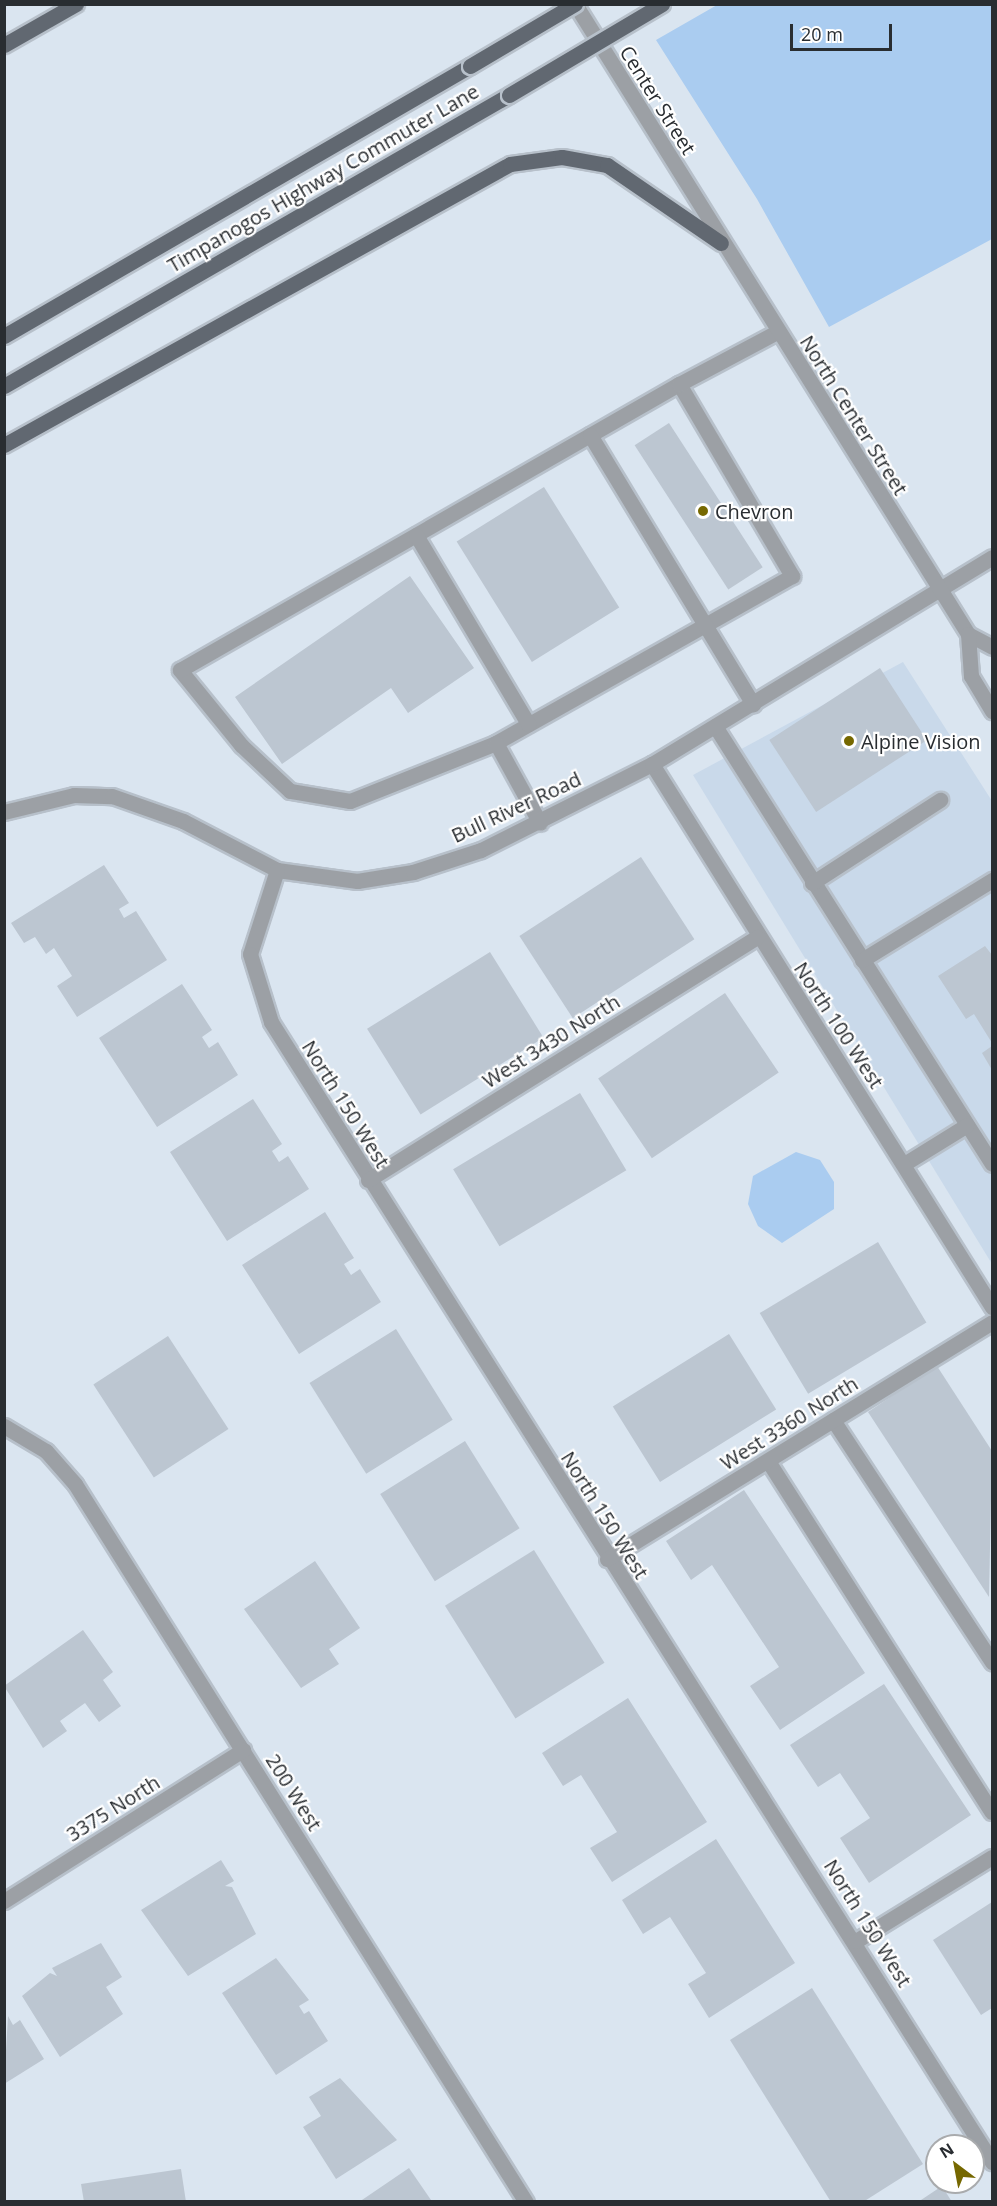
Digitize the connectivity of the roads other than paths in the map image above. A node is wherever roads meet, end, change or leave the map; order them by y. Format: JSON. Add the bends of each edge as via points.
{"nodes":[{"id":1,"x":76,"y":4,"type":"edge"},
{"id":2,"x":575,"y":4,"type":"edge"},
{"id":3,"x":662,"y":4,"type":"edge"},
{"id":4,"x":4,"y":45,"type":"edge"},
{"id":5,"x":706,"y":218,"type":"joint"},
{"id":6,"x":721,"y":243,"type":"junction"},
{"id":7,"x":777,"y":332,"type":"junction"},
{"id":8,"x":4,"y":336,"type":"edge"},
{"id":9,"x":679,"y":384,"type":"junction"},
{"id":10,"x":4,"y":386,"type":"edge"},
{"id":11,"x":590,"y":435,"type":"junction"},
{"id":12,"x":4,"y":445,"type":"edge"},
{"id":13,"x":416,"y":536,"type":"junction"},
{"id":14,"x":993,"y":557,"type":"edge"},
{"id":15,"x":939,"y":589,"type":"junction"},
{"id":16,"x":706,"y":624,"type":"junction"},
{"id":17,"x":968,"y":634,"type":"junction"},
{"id":18,"x":993,"y":647,"type":"edge"},
{"id":19,"x":753,"y":704,"type":"junction"},
{"id":20,"x":993,"y":711,"type":"edge"},
{"id":21,"x":528,"y":724,"type":"junction"},
{"id":22,"x":715,"y":726,"type":"junction"},
{"id":23,"x":496,"y":743,"type":"junction"},
{"id":24,"x":652,"y":764,"type":"junction"},
{"id":25,"x":940,"y":801,"type":"dead end"},
{"id":26,"x":4,"y":812,"type":"edge"},
{"id":27,"x":540,"y":823,"type":"junction"},
{"id":28,"x":277,"y":870,"type":"junction"},
{"id":29,"x":993,"y":880,"type":"edge"},
{"id":30,"x":812,"y":883,"type":"junction"},
{"id":31,"x":757,"y":937,"type":"junction"},
{"id":32,"x":862,"y":960,"type":"junction"},
{"id":33,"x":967,"y":1125,"type":"junction"},
{"id":34,"x":904,"y":1164,"type":"junction"},
{"id":35,"x":993,"y":1164,"type":"edge"},
{"id":36,"x":368,"y":1179,"type":"junction"},
{"id":37,"x":993,"y":1307,"type":"edge"},
{"id":38,"x":993,"y":1322,"type":"edge"},
{"id":39,"x":833,"y":1420,"type":"junction"},
{"id":40,"x":4,"y":1426,"type":"edge"},
{"id":41,"x":768,"y":1461,"type":"junction"},
{"id":42,"x":607,"y":1559,"type":"junction"},
{"id":43,"x":993,"y":1662,"type":"edge"},
{"id":44,"x":243,"y":1750,"type":"junction"},
{"id":45,"x":993,"y":1812,"type":"edge"},
{"id":46,"x":993,"y":1857,"type":"edge"},
{"id":47,"x":4,"y":1900,"type":"edge"},
{"id":48,"x":856,"y":1941,"type":"junction"},
{"id":49,"x":993,"y":2162,"type":"edge"},
{"id":50,"x":526,"y":2202,"type":"edge"}],
"edges":[{"from":1,"to":4,"type":"main road"},
{"from":2,"to":5,"type":"street","name":"Center Street"},
{"from":2,"to":8,"type":"main road","name":"Timpanogos Highway Commuter Lane","bridge":true},
{"from":3,"to":10,"type":"main road","name":"Timpanogos Highway Commuter Lane","bridge":true},
{"from":5,"to":6,"type":"street","name":"North Center Street"},
{"from":6,"to":7,"type":"street","name":"North Center Street"},
{"from":6,"to":12,"type":"main road","via":[[607,165],[562,157],[510,164]]},
{"from":7,"to":9,"type":"street"},
{"from":7,"to":15,"type":"street","name":"North Center Street"},
{"from":9,"to":11,"type":"street"},
{"from":9,"to":16,"type":"street","via":[[792,576]]},
{"from":11,"to":13,"type":"street"},
{"from":11,"to":16,"type":"street"},
{"from":13,"to":21,"type":"street"},
{"from":13,"to":23,"type":"street","via":[[180,670],[241,745],[290,791],[350,801]]},
{"from":14,"to":15,"type":"street","name":"Bull River Road"},
{"from":15,"to":17,"type":"street","name":"North Center Street"},
{"from":15,"to":19,"type":"street","name":"Bull River Road"},
{"from":16,"to":19,"type":"street"},
{"from":16,"to":21,"type":"street"},
{"from":17,"to":18,"type":"street","name":"North Center Street"},
{"from":17,"to":20,"type":"street","name":"North Center Street","via":[[971,676]]},
{"from":19,"to":22,"type":"street","name":"Bull River Road"},
{"from":21,"to":23,"type":"street"},
{"from":22,"to":24,"type":"street","name":"Bull River Road"},
{"from":22,"to":30,"type":"street"},
{"from":23,"to":27,"type":"street"},
{"from":24,"to":27,"type":"street","name":"Bull River Road"},
{"from":24,"to":31,"type":"street","name":"North 100 West"},
{"from":25,"to":30,"type":"street"},
{"from":26,"to":28,"type":"street","name":"Bull River Road","via":[[74,795],[112,796],[148,805]]},
{"from":27,"to":28,"type":"street","name":"Bull River Road","via":[[413,872],[357,881]]},
{"from":28,"to":36,"type":"street","name":"North 150 West","via":[[250,954],[271,1022]]},
{"from":29,"to":32,"type":"street"},
{"from":30,"to":32,"type":"street"},
{"from":31,"to":34,"type":"street","name":"North 100 West"},
{"from":31,"to":36,"type":"street","name":"West 3430 North"},
{"from":32,"to":33,"type":"street"},
{"from":33,"to":34,"type":"street"},
{"from":33,"to":35,"type":"street"},
{"from":34,"to":37,"type":"street","name":"North 100 West"},
{"from":36,"to":42,"type":"street","name":"North 150 West"},
{"from":38,"to":39,"type":"street","name":"West 3360 North"},
{"from":39,"to":41,"type":"street","name":"West 3360 North"},
{"from":39,"to":43,"type":"street"},
{"from":40,"to":44,"type":"street","name":"200 West","via":[[46,1451],[75,1484]]},
{"from":41,"to":42,"type":"street","name":"West 3360 North"},
{"from":41,"to":45,"type":"street"},
{"from":42,"to":48,"type":"street","name":"North 150 West"},
{"from":44,"to":47,"type":"street","name":"3375 North"},
{"from":44,"to":50,"type":"street","name":"200 West"},
{"from":46,"to":48,"type":"street"},
{"from":48,"to":49,"type":"street","name":"North 150 West"}]}
